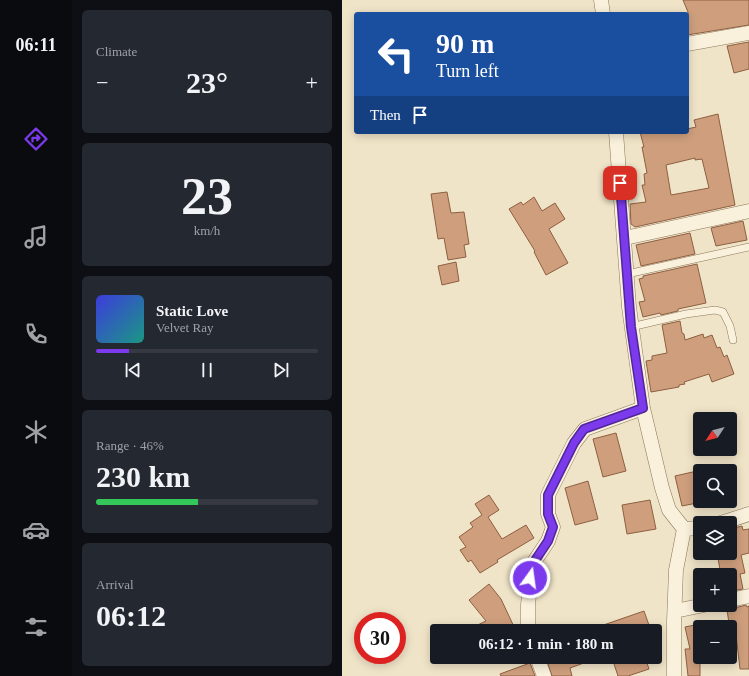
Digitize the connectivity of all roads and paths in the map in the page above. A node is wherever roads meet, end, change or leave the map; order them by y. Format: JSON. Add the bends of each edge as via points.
{"nodes":[{"id":1,"x":601,"y":0,"type":"edge"},
{"id":2,"x":604,"y":12,"type":"edge"},
{"id":3,"x":749,"y":33,"type":"edge"},
{"id":4,"x":689,"y":44,"type":"edge"},
{"id":5,"x":616,"y":134,"type":"edge"},
{"id":6,"x":749,"y":211,"type":"edge"},
{"id":7,"x":625,"y":238,"type":"junction"},
{"id":8,"x":749,"y":247,"type":"edge"},
{"id":9,"x":627,"y":274,"type":"junction"},
{"id":10,"x":631,"y":327,"type":"junction"},
{"id":11,"x":733,"y":340,"type":"dead end"},
{"id":12,"x":643,"y":408,"type":"junction"},
{"id":13,"x":749,"y":514,"type":"edge"},
{"id":14,"x":737,"y":518,"type":"edge"},
{"id":15,"x":693,"y":528,"type":"edge"},
{"id":16,"x":684,"y":529,"type":"junction"},
{"id":17,"x":749,"y":596,"type":"edge"},
{"id":18,"x":737,"y":599,"type":"edge"},
{"id":19,"x":693,"y":607,"type":"edge"},
{"id":20,"x":675,"y":611,"type":"junction"},
{"id":21,"x":528,"y":624,"type":"edge"},
{"id":22,"x":540,"y":664,"type":"edge"},
{"id":23,"x":544,"y":676,"type":"edge"},
{"id":24,"x":674,"y":676,"type":"edge"}],
"edges":[{"from":1,"to":2,"type":"street"},
{"from":3,"to":4,"type":"street"},
{"from":5,"to":7,"type":"street"},
{"from":6,"to":7,"type":"street"},
{"from":7,"to":9,"type":"street"},
{"from":8,"to":9,"type":"lane"},
{"from":9,"to":10,"type":"street"},
{"from":10,"to":11,"type":"lane","via":[[715,310],[723,312]]},
{"from":10,"to":12,"type":"street"},
{"from":12,"to":16,"type":"street","via":[[666,502]]},
{"from":12,"to":21,"type":"street","via":[[584,429],[574,443],[548,495],[548,514],[553,527],[548,541],[532,565]]},
{"from":13,"to":14,"type":"street"},
{"from":15,"to":16,"type":"street"},
{"from":16,"to":20,"type":"street","via":[[676,570]]},
{"from":17,"to":18,"type":"street"},
{"from":19,"to":20,"type":"street"},
{"from":20,"to":24,"type":"street"},
{"from":22,"to":23,"type":"street"}]}
